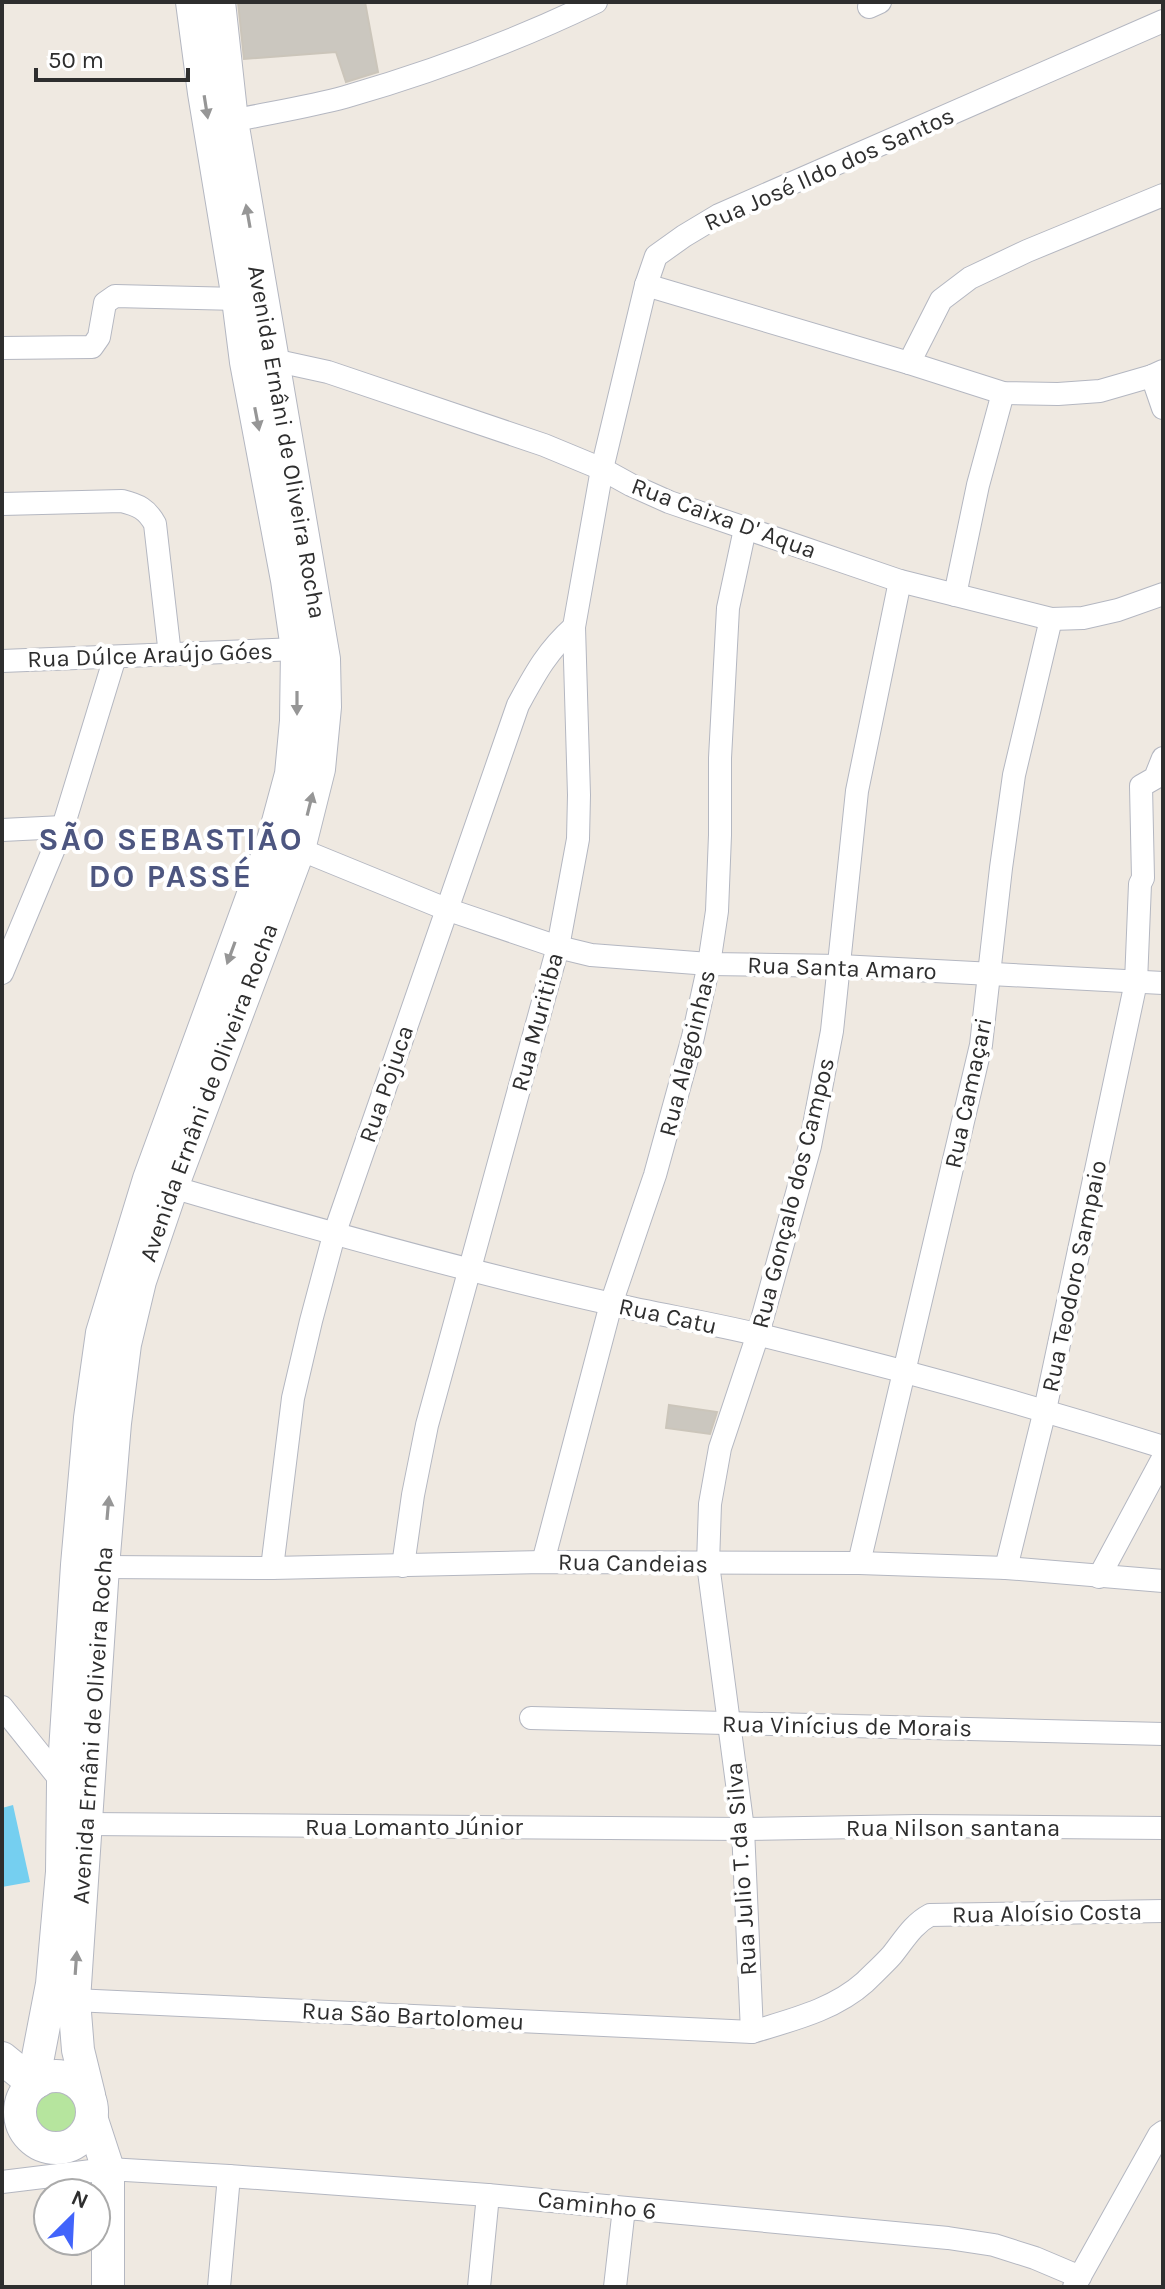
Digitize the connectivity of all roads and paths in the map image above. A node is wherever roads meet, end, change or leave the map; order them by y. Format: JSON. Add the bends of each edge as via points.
{"nodes":[{"id":1,"x":192,"y":2,"type":"edge"},
{"id":2,"x":219,"y":2,"type":"edge"},
{"id":3,"x":596,"y":2,"type":"edge"},
{"id":4,"x":1163,"y":21,"type":"edge"},
{"id":5,"x":232,"y":121,"type":"junction"},
{"id":6,"x":1163,"y":195,"type":"edge"},
{"id":7,"x":646,"y":285,"type":"junction"},
{"id":8,"x":238,"y":299,"type":"junction"},
{"id":9,"x":2,"y":348,"type":"edge"},
{"id":10,"x":260,"y":361,"type":"junction"},
{"id":11,"x":909,"y":363,"type":"junction"},
{"id":12,"x":1157,"y":373,"type":"edge"},
{"id":13,"x":1003,"y":393,"type":"junction"},
{"id":14,"x":1163,"y":408,"type":"edge"},
{"id":15,"x":602,"y":469,"type":"junction"},
{"id":16,"x":2,"y":504,"type":"edge"},
{"id":17,"x":745,"y":529,"type":"junction"},
{"id":18,"x":900,"y":581,"type":"junction"},
{"id":19,"x":1163,"y":594,"type":"edge"},
{"id":20,"x":955,"y":595,"type":"junction"},
{"id":21,"x":1051,"y":619,"type":"junction"},
{"id":22,"x":574,"y":627,"type":"junction"},
{"id":23,"x":297,"y":649,"type":"junction"},
{"id":24,"x":170,"y":655,"type":"junction"},
{"id":25,"x":115,"y":657,"type":"junction"},
{"id":26,"x":2,"y":661,"type":"edge"},
{"id":27,"x":1163,"y":758,"type":"edge"},
{"id":28,"x":63,"y":827,"type":"junction"},
{"id":29,"x":2,"y":830,"type":"edge"},
{"id":30,"x":299,"y":849,"type":"junction"},
{"id":31,"x":1153,"y":876,"type":"edge"},
{"id":32,"x":446,"y":909,"type":"junction"},
{"id":33,"x":558,"y":947,"type":"junction"},
{"id":34,"x":709,"y":964,"type":"junction"},
{"id":35,"x":840,"y":966,"type":"junction"},
{"id":36,"x":990,"y":972,"type":"junction"},
{"id":37,"x":2,"y":973,"type":"edge"},
{"id":38,"x":1136,"y":982,"type":"junction"},
{"id":39,"x":1163,"y":983,"type":"edge"},
{"id":40,"x":172,"y":1187,"type":"junction"},
{"id":41,"x":334,"y":1235,"type":"junction"},
{"id":42,"x":471,"y":1269,"type":"junction"},
{"id":43,"x":611,"y":1304,"type":"junction"},
{"id":44,"x":758,"y":1334,"type":"junction"},
{"id":45,"x":905,"y":1372,"type":"junction"},
{"id":46,"x":1045,"y":1410,"type":"junction"},
{"id":47,"x":1163,"y":1447,"type":"edge"},
{"id":48,"x":1163,"y":1458,"type":"edge"},
{"id":49,"x":543,"y":1562,"type":"junction"},
{"id":50,"x":859,"y":1563,"type":"junction"},
{"id":51,"x":708,"y":1564,"type":"junction"},
{"id":52,"x":403,"y":1566,"type":"junction"},
{"id":53,"x":103,"y":1567,"type":"junction"},
{"id":54,"x":272,"y":1568,"type":"junction"},
{"id":55,"x":1006,"y":1568,"type":"junction"},
{"id":56,"x":1099,"y":1577,"type":"junction"},
{"id":57,"x":1163,"y":1581,"type":"edge"},
{"id":58,"x":2,"y":1707,"type":"edge"},
{"id":59,"x":531,"y":1718,"type":"dead end"},
{"id":60,"x":728,"y":1723,"type":"junction"},
{"id":61,"x":1163,"y":1734,"type":"edge"},
{"id":62,"x":63,"y":1783,"type":"junction"},
{"id":63,"x":85,"y":1824,"type":"junction"},
{"id":64,"x":1163,"y":1828,"type":"edge"},
{"id":65,"x":743,"y":1829,"type":"junction"},
{"id":66,"x":1163,"y":1911,"type":"edge"},
{"id":67,"x":74,"y":2000,"type":"junction"},
{"id":68,"x":752,"y":2032,"type":"junction"},
{"id":69,"x":2,"y":2058,"type":"edge"},
{"id":70,"x":36,"y":2082,"type":"junction"},
{"id":71,"x":90,"y":2108,"type":"junction"},
{"id":72,"x":11,"y":2111,"type":"edge"},
{"id":73,"x":1163,"y":2132,"type":"edge"},
{"id":74,"x":59,"y":2149,"type":"junction"},
{"id":75,"x":102,"y":2176,"type":"junction"},
{"id":76,"x":229,"y":2176,"type":"junction"},
{"id":77,"x":2,"y":2182,"type":"edge"},
{"id":78,"x":488,"y":2195,"type":"junction"},
{"id":79,"x":624,"y":2208,"type":"junction"},
{"id":80,"x":1077,"y":2282,"type":"edge"},
{"id":81,"x":108,"y":2287,"type":"edge"},
{"id":82,"x":219,"y":2287,"type":"edge"},
{"id":83,"x":479,"y":2287,"type":"edge"},
{"id":84,"x":615,"y":2287,"type":"edge"}],
"edges":[{"from":1,"to":8,"type":"main road","name":"Avenida Ernâni de Oliveira Rocha","one_way":true},
{"from":2,"to":5,"type":"main road","name":"Avenida Ernâni de Oliveira Rocha"},
{"from":3,"to":5,"type":"street","via":[[454,63],[343,98]]},
{"from":4,"to":7,"type":"street","name":"Rua José Ildo dos Santos","via":[[719,215],[656,256]]},
{"from":10,"to":5,"type":"main road","name":"Avenida Ernâni de Oliveira Rocha","one_way":true},
{"from":6,"to":11,"type":"street","via":[[970,278],[941,300]]},
{"from":7,"to":11,"type":"street"},
{"from":7,"to":15,"type":"street","name":"Rua José Ildo dos Santos"},
{"from":8,"to":9,"type":"street","via":[[115,296],[105,303],[92,347]]},
{"from":8,"to":10,"type":"main road","name":"Avenida Ernâni de Oliveira Rocha"},
{"from":10,"to":15,"type":"street","name":"Rua Caixa D' Aqua","via":[[328,372]]},
{"from":10,"to":23,"type":"main road","name":"Avenida Ernâni de Oliveira Rocha","one_way":true},
{"from":30,"to":10,"type":"main road","name":"Avenida Ernâni de Oliveira Rocha","one_way":true,"via":[[319,769],[324,659]]},
{"from":11,"to":13,"type":"street"},
{"from":12,"to":13,"type":"street","via":[[1100,391]]},
{"from":12,"to":14,"type":"street"},
{"from":13,"to":20,"type":"street"},
{"from":15,"to":17,"type":"street","name":"Rua Caixa D' Aqua","via":[[669,502]]},
{"from":15,"to":22,"type":"street","name":"Rua Muritiba"},
{"from":16,"to":24,"type":"street","via":[[122,501],[149,513],[155,524]]},
{"from":17,"to":18,"type":"street","name":"Rua Caixa D' Aqua"},
{"from":17,"to":34,"type":"street","name":"Rua Alagoinhas","via":[[728,608],[717,911]]},
{"from":18,"to":20,"type":"street","name":"Rua Caixa D' Aqua"},
{"from":18,"to":35,"type":"street","name":"Rua Gonçalo dos Campos","via":[[857,791]]},
{"from":19,"to":21,"type":"street","name":"Rua Caixa D' Aqua","via":[[1083,618]]},
{"from":20,"to":21,"type":"street","name":"Rua Caixa D' Aqua"},
{"from":21,"to":36,"type":"street","name":"Rua Camaçari","via":[[1014,775]]},
{"from":22,"to":32,"type":"street","name":"Rua Pojuca","via":[[537,669],[518,705]]},
{"from":22,"to":33,"type":"street","name":"Rua Muritiba","via":[[578,839]]},
{"from":23,"to":24,"type":"street","name":"Rua Dúlce Araújo Góes"},
{"from":23,"to":62,"type":"main road","name":"Avenida Ernâni de Oliveira Rocha","one_way":true,"via":[[291,774],[274,837],[149,1179],[102,1333],[90,1418]]},
{"from":24,"to":25,"type":"street","name":"Rua Dúlce Araújo Góes"},
{"from":25,"to":26,"type":"street","name":"Rua Dúlce Araújo Góes"},
{"from":25,"to":28,"type":"street"},
{"from":27,"to":31,"type":"street","name":"Rua Teodoro Sampaio","via":[[1155,778],[1141,786]]},
{"from":28,"to":29,"type":"street"},
{"from":28,"to":37,"type":"street"},
{"from":30,"to":32,"type":"street","name":"Rua Santa Amaro"},
{"from":30,"to":40,"type":"main road","name":"Avenida Ernâni de Oliveira Rocha"},
{"from":31,"to":38,"type":"street","name":"Rua Teodoro Sampaio","via":[[1140,884]]},
{"from":32,"to":33,"type":"street","name":"Rua Santa Amaro"},
{"from":32,"to":41,"type":"street","name":"Rua Pojuca"},
{"from":33,"to":34,"type":"street","name":"Rua Santa Amaro","via":[[591,955]]},
{"from":33,"to":42,"type":"street","name":"Rua Muritiba"},
{"from":34,"to":35,"type":"street","name":"Rua Santa Amaro"},
{"from":34,"to":43,"type":"street","name":"Rua Alagoinhas","via":[[655,1175]]},
{"from":35,"to":36,"type":"street","name":"Rua Santa Amaro"},
{"from":35,"to":44,"type":"street","name":"Rua Gonçalo dos Campos","via":[[810,1146]]},
{"from":36,"to":38,"type":"street","name":"Rua Santa Amaro"},
{"from":36,"to":45,"type":"street","name":"Rua Camaçari","via":[[981,1045]]},
{"from":38,"to":39,"type":"street","name":"Rua Santa Amaro"},
{"from":38,"to":46,"type":"street","name":"Rua Teodoro Sampaio"},
{"from":40,"to":41,"type":"street","name":"Rua Catu"},
{"from":53,"to":40,"type":"main road","name":"Avenida Ernâni de Oliveira Rocha","one_way":true,"via":[[125,1344]]},
{"from":41,"to":42,"type":"street","name":"Rua Catu"},
{"from":41,"to":54,"type":"street","name":"Rua Pojuca","via":[[293,1398]]},
{"from":42,"to":43,"type":"street","name":"Rua Catu"},
{"from":42,"to":52,"type":"street","name":"Rua Muritiba","via":[[427,1425]]},
{"from":43,"to":44,"type":"street","name":"Rua Catu"},
{"from":43,"to":49,"type":"street","name":"Rua Alagoinhas"},
{"from":44,"to":45,"type":"street","name":"Rua Catu"},
{"from":44,"to":51,"type":"street","name":"Rua Gonçalo dos Campos","via":[[720,1448],[710,1504]]},
{"from":45,"to":46,"type":"street","name":"Rua Catu"},
{"from":45,"to":50,"type":"street","name":"Rua Camaçari"},
{"from":46,"to":47,"type":"street","name":"Rua Catu"},
{"from":46,"to":55,"type":"street","name":"Rua Teodoro Sampaio"},
{"from":48,"to":56,"type":"street"},
{"from":49,"to":51,"type":"street","name":"Rua Candeias"},
{"from":49,"to":52,"type":"street","name":"Rua Candeias"},
{"from":50,"to":51,"type":"street","name":"Rua Candeias"},
{"from":50,"to":55,"type":"street","name":"Rua Candeias"},
{"from":51,"to":60,"type":"street","name":"Rua Julio T. da Silva"},
{"from":52,"to":54,"type":"street","name":"Rua Candeias"},
{"from":53,"to":54,"type":"street","name":"Rua Candeias"},
{"from":53,"to":63,"type":"main road","name":"Avenida Ernâni de Oliveira Rocha"},
{"from":55,"to":56,"type":"street","name":"Rua Candeias"},
{"from":56,"to":57,"type":"street","name":"Rua Candeias"},
{"from":58,"to":62,"type":"street"},
{"from":59,"to":60,"type":"street","name":"Rua Vinícius de Morais"},
{"from":60,"to":61,"type":"street","name":"Rua Vinícius de Morais"},
{"from":60,"to":65,"type":"street","name":"Rua Julio T. da Silva"},
{"from":62,"to":70,"type":"main road","name":"Avenida Ernâni de Oliveira Rocha","via":[[52,1984]]},
{"from":63,"to":65,"type":"street","name":"Rua Lomanto Júnior"},
{"from":67,"to":63,"type":"main road","name":"Avenida Ernâni de Oliveira Rocha","one_way":true},
{"from":64,"to":65,"type":"street","name":"Rua Nilson santana"},
{"from":65,"to":68,"type":"street","name":"Rua Julio T. da Silva"},
{"from":66,"to":68,"type":"street","name":"Rua Aloísio Costa","via":[[930,1915],[862,1985],[827,2008]]},
{"from":67,"to":68,"type":"street","name":"Rua São Bartolomeu"},
{"from":67,"to":71,"type":"main road","name":"Avenida Ernâni de Oliveira Rocha"},
{"from":69,"to":70,"type":"main road"},
{"from":70,"to":71,"type":"main road","via":[[68,2078],[80,2085]]},
{"from":70,"to":72,"type":"main road","via":[[20,2107]]},
{"from":71,"to":74,"type":"main road","via":[[88,2131]]},
{"from":71,"to":75,"type":"main road","name":"Avenida Ernâni de Oliveira Rocha"},
{"from":72,"to":74,"type":"main road","via":[[30,2137]]},
{"from":73,"to":80,"type":"street"},
{"from":74,"to":75,"type":"main road"},
{"from":75,"to":76,"type":"street","name":"Caminho 6"},
{"from":75,"to":77,"type":"street","name":"Caminho 6"},
{"from":75,"to":81,"type":"main road","name":"Avenida Ernâni de Oliveira Rocha"},
{"from":76,"to":78,"type":"street","name":"Caminho 6"},
{"from":76,"to":82,"type":"street"},
{"from":78,"to":79,"type":"street","name":"Caminho 6"},
{"from":78,"to":83,"type":"street"},
{"from":79,"to":80,"type":"street","name":"Caminho 6","via":[[994,2245],[1035,2258]]},
{"from":79,"to":84,"type":"street"}]}
